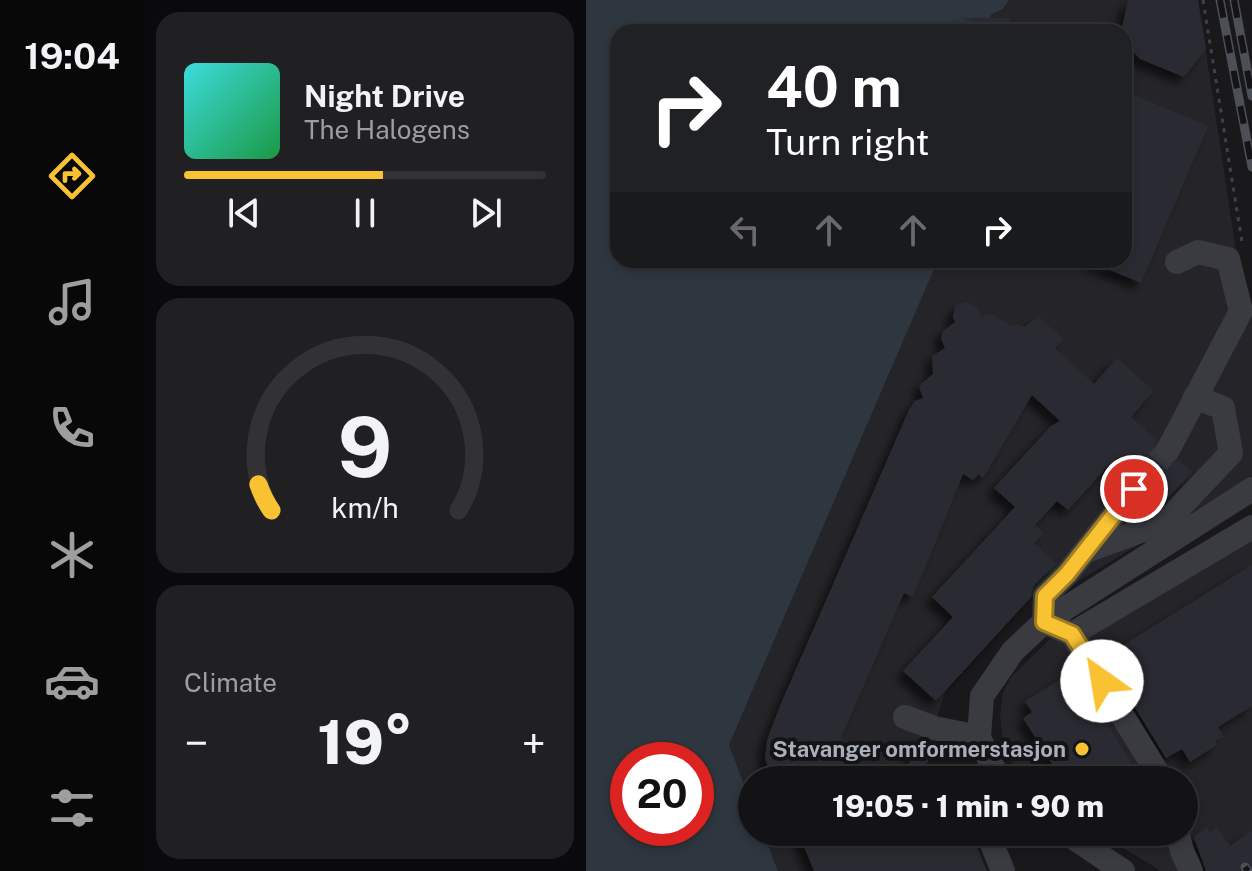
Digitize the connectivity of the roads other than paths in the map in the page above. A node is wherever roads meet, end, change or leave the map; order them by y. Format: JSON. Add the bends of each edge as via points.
{"nodes":[{"id":1,"x":1177,"y":262,"type":"dead end"},
{"id":2,"x":1195,"y":397,"type":"junction"},
{"id":3,"x":1168,"y":450,"type":"tunnel mouth"},
{"id":4,"x":1134,"y":489,"type":"tunnel mouth"},
{"id":5,"x":1252,"y":489,"type":"edge"},
{"id":6,"x":1252,"y":527,"type":"edge"},
{"id":7,"x":1086,"y":551,"type":"junction"},
{"id":8,"x":1044,"y":622,"type":"junction"},
{"id":9,"x":1072,"y":634,"type":"junction"},
{"id":10,"x":905,"y":717,"type":"dead end"},
{"id":11,"x":979,"y":737,"type":"junction"},
{"id":12,"x":992,"y":766,"type":"edge"},
{"id":13,"x":1153,"y":766,"type":"edge"},
{"id":14,"x":993,"y":846,"type":"edge"},
{"id":15,"x":1085,"y":846,"type":"edge"},
{"id":16,"x":1181,"y":846,"type":"edge"},
{"id":17,"x":1119,"y":870,"type":"edge"},
{"id":18,"x":1003,"y":871,"type":"edge"},
{"id":19,"x":1191,"y":871,"type":"edge"}],
"edges":[{"from":1,"to":2,"type":"street","via":[[1198,252],[1228,259],[1241,311]]},
{"from":2,"to":3,"type":"street"},
{"from":2,"to":7,"type":"street","via":[[1223,408],[1231,453],[1166,522]]},
{"from":4,"to":7,"type":"street"},
{"from":5,"to":8,"type":"street"},
{"from":6,"to":9,"type":"street"},
{"from":7,"to":8,"type":"street","via":[[1045,596]]},
{"from":8,"to":9,"type":"street"},
{"from":8,"to":11,"type":"street","via":[[1013,651],[982,696]]},
{"from":9,"to":13,"type":"street"},
{"from":10,"to":11,"type":"street"},
{"from":11,"to":12,"type":"street"},
{"from":14,"to":18,"type":"street"},
{"from":15,"to":17,"type":"street"},
{"from":16,"to":19,"type":"street"}]}
